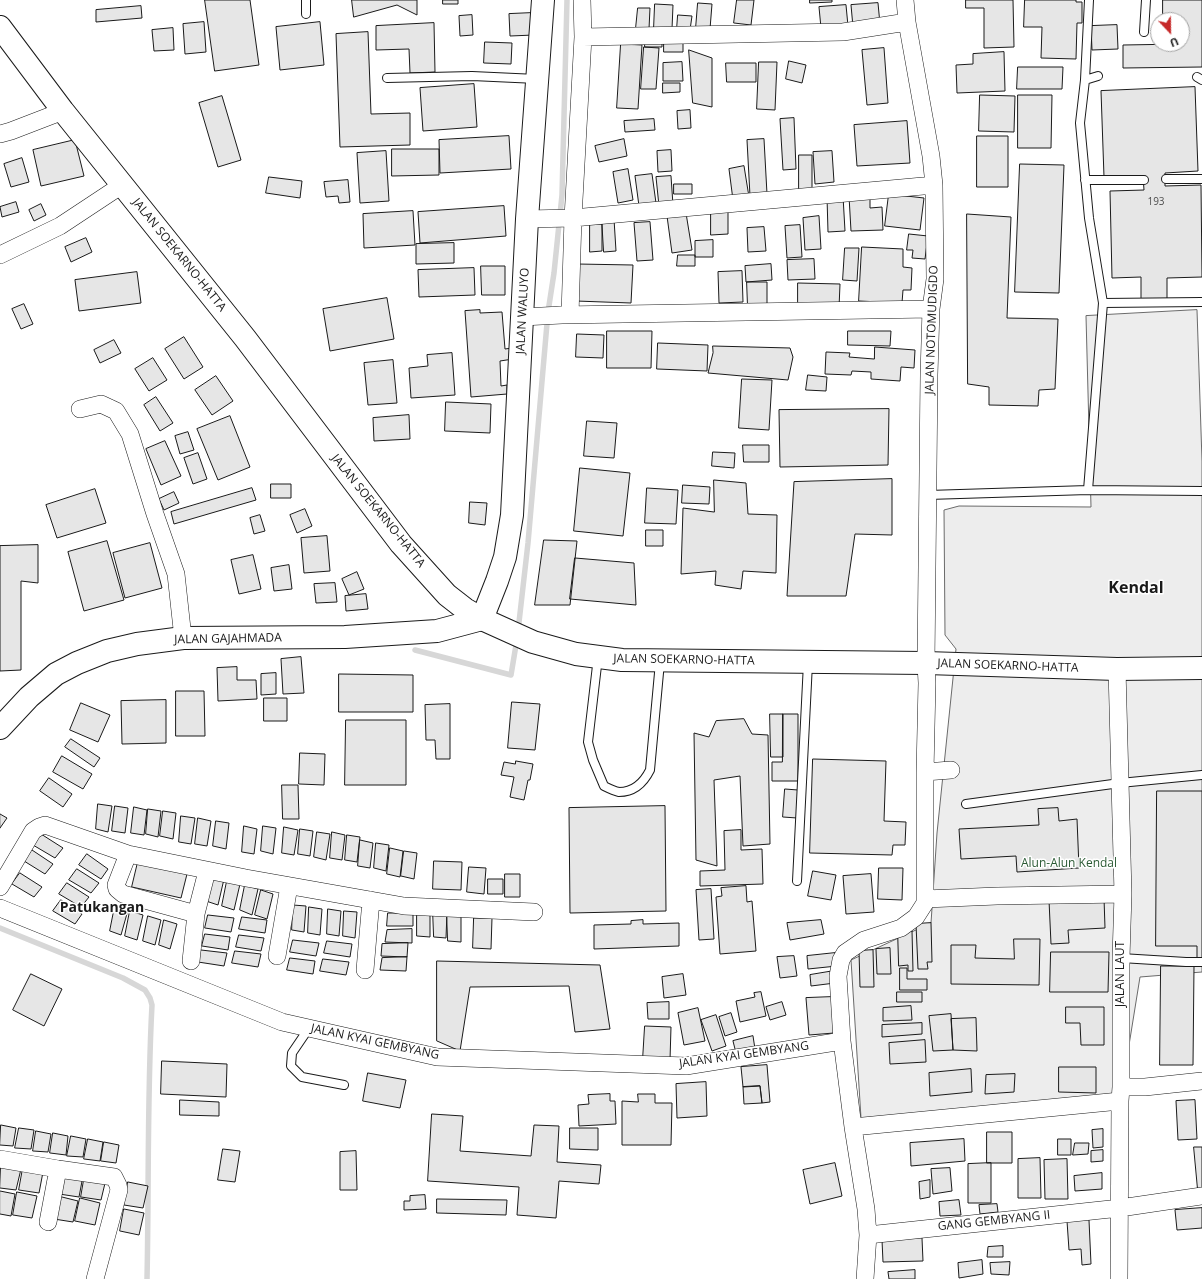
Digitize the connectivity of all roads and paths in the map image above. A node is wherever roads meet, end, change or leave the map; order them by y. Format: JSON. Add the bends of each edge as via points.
{"nodes":[{"id":1,"x":306,"y":0,"type":"edge"},
{"id":2,"x":543,"y":0,"type":"edge"},
{"id":3,"x":582,"y":0,"type":"edge"},
{"id":4,"x":905,"y":0,"type":"edge"},
{"id":5,"x":1089,"y":0,"type":"edge"},
{"id":6,"x":1146,"y":0,"type":"edge"},
{"id":7,"x":306,"y":14,"type":"dead end"},
{"id":8,"x":908,"y":22,"type":"junction"},
{"id":9,"x":0,"y":26,"type":"edge"},
{"id":10,"x":1144,"y":32,"type":"dead end"},
{"id":11,"x":583,"y":37,"type":"junction"},
{"id":12,"x":1098,"y":76,"type":"dead end"},
{"id":13,"x":387,"y":78,"type":"dead end"},
{"id":14,"x":537,"y":79,"type":"junction"},
{"id":15,"x":1085,"y":80,"type":"junction"},
{"id":16,"x":63,"y":111,"type":"junction"},
{"id":17,"x":0,"y":134,"type":"edge"},
{"id":18,"x":1166,"y":179,"type":"dead end"},
{"id":19,"x":1202,"y":179,"type":"edge"},
{"id":20,"x":1086,"y":180,"type":"junction"},
{"id":21,"x":1144,"y":180,"type":"dead end"},
{"id":22,"x":122,"y":185,"type":"junction"},
{"id":23,"x":934,"y":185,"type":"junction"},
{"id":24,"x":534,"y":218,"type":"junction"},
{"id":25,"x":569,"y":218,"type":"junction"},
{"id":26,"x":0,"y":256,"type":"edge"},
{"id":27,"x":1202,"y":302,"type":"edge"},
{"id":28,"x":1103,"y":303,"type":"junction"},
{"id":29,"x":931,"y":309,"type":"junction"},
{"id":30,"x":566,"y":315,"type":"junction"},
{"id":31,"x":529,"y":317,"type":"junction"},
{"id":32,"x":80,"y":409,"type":"dead end"},
{"id":33,"x":1088,"y":490,"type":"junction"},
{"id":34,"x":1202,"y":491,"type":"edge"},
{"id":35,"x":928,"y":495,"type":"junction"},
{"id":36,"x":491,"y":623,"type":"junction"},
{"id":37,"x":184,"y":638,"type":"junction"},
{"id":38,"x":598,"y":657,"type":"junction"},
{"id":39,"x":660,"y":661,"type":"junction"},
{"id":40,"x":808,"y":662,"type":"junction"},
{"id":41,"x":926,"y":663,"type":"junction"},
{"id":42,"x":1202,"y":668,"type":"edge"},
{"id":43,"x":1117,"y":669,"type":"junction"},
{"id":44,"x":0,"y":728,"type":"edge"},
{"id":45,"x":952,"y":770,"type":"dead end"},
{"id":46,"x":925,"y":772,"type":"junction"},
{"id":47,"x":1202,"y":775,"type":"edge"},
{"id":48,"x":1120,"y":783,"type":"junction"},
{"id":49,"x":966,"y":804,"type":"dead end"},
{"id":50,"x":128,"y":854,"type":"junction"},
{"id":51,"x":207,"y":871,"type":"junction"},
{"id":52,"x":797,"y":881,"type":"dead end"},
{"id":53,"x":290,"y":886,"type":"junction"},
{"id":54,"x":0,"y":887,"type":"edge"},
{"id":55,"x":1123,"y":894,"type":"junction"},
{"id":56,"x":925,"y":899,"type":"junction"},
{"id":57,"x":371,"y":900,"type":"junction"},
{"id":58,"x":0,"y":908,"type":"edge"},
{"id":59,"x":534,"y":912,"type":"dead end"},
{"id":60,"x":196,"y":914,"type":"junction"},
{"id":61,"x":277,"y":956,"type":"dead end"},
{"id":62,"x":1121,"y":958,"type":"junction"},
{"id":63,"x":191,"y":960,"type":"dead end"},
{"id":64,"x":1202,"y":962,"type":"edge"},
{"id":65,"x":365,"y":970,"type":"dead end"},
{"id":66,"x":309,"y":1028,"type":"junction"},
{"id":67,"x":842,"y":1040,"type":"junction"},
{"id":68,"x":1202,"y":1081,"type":"edge"},
{"id":69,"x":344,"y":1085,"type":"dead end"},
{"id":70,"x":1121,"y":1094,"type":"junction"},
{"id":71,"x":853,"y":1127,"type":"junction"},
{"id":72,"x":0,"y":1158,"type":"edge"},
{"id":73,"x":58,"y":1169,"type":"junction"},
{"id":74,"x":1202,"y":1196,"type":"edge"},
{"id":75,"x":1120,"y":1208,"type":"junction"},
{"id":76,"x":48,"y":1222,"type":"dead end"},
{"id":77,"x":868,"y":1235,"type":"junction"},
{"id":78,"x":94,"y":1279,"type":"edge"},
{"id":79,"x":865,"y":1279,"type":"edge"},
{"id":80,"x":1119,"y":1279,"type":"edge"}],
"edges":[{"from":1,"to":7,"type":"lane"},
{"from":2,"to":14,"type":"main road","name":"JALAN WALUYO"},
{"from":3,"to":11,"type":"street"},
{"from":4,"to":8,"type":"street","name":"JALAN NOTOMUDIGDO"},
{"from":5,"to":15,"type":"lane"},
{"from":6,"to":10,"type":"lane"},
{"from":8,"to":11,"type":"street","via":[[843,32]]},
{"from":8,"to":23,"type":"street","name":"JALAN NOTOMUDIGDO","via":[[932,156]]},
{"from":9,"to":16,"type":"main road","name":"JALAN SOEKARNO-HATTA"},
{"from":11,"to":25,"type":"street"},
{"from":12,"to":15,"type":"lane"},
{"from":13,"to":14,"type":"lane","via":[[472,76]]},
{"from":14,"to":24,"type":"main road","name":"JALAN WALUYO"},
{"from":15,"to":20,"type":"lane","via":[[1080,123]]},
{"from":16,"to":17,"type":"street"},
{"from":16,"to":22,"type":"main road","name":"JALAN SOEKARNO-HATTA"},
{"from":18,"to":19,"type":"lane"},
{"from":20,"to":21,"type":"lane"},
{"from":20,"to":28,"type":"lane","via":[[1088,218]]},
{"from":22,"to":26,"type":"street","via":[[60,226]]},
{"from":22,"to":36,"type":"main road","name":"JALAN SOEKARNO-HATTA","via":[[245,338],[401,544],[448,595],[465,609]]},
{"from":23,"to":25,"type":"street"},
{"from":23,"to":29,"type":"street","name":"JALAN NOTOMUDIGDO","via":[[935,279]]},
{"from":24,"to":25,"type":"street"},
{"from":24,"to":31,"type":"main road","name":"JALAN WALUYO"},
{"from":25,"to":30,"type":"street"},
{"from":27,"to":28,"type":"lane"},
{"from":28,"to":33,"type":"lane"},
{"from":29,"to":30,"type":"street"},
{"from":29,"to":35,"type":"street","name":"JALAN NOTOMUDIGDO"},
{"from":30,"to":31,"type":"street"},
{"from":31,"to":36,"type":"main road","name":"JALAN WALUYO","via":[[512,515]]},
{"from":32,"to":37,"type":"street","via":[[101,404],[116,411],[130,434],[176,574]]},
{"from":33,"to":34,"type":"lane"},
{"from":33,"to":35,"type":"lane"},
{"from":35,"to":41,"type":"street","name":"JALAN NOTOMUDIGDO"},
{"from":36,"to":37,"type":"main road","name":"JALAN GAJAHMADA","via":[[437,631],[345,637]]},
{"from":36,"to":38,"type":"main road","name":"JALAN SOEKARNO-HATTA","via":[[533,642],[576,654]]},
{"from":37,"to":44,"type":"main road","name":"JALAN GAJAHMADA","via":[[107,651],[78,663],[56,674],[29,697]]},
{"from":38,"to":39,"type":"main road","name":"JALAN SOEKARNO-HATTA"},
{"from":38,"to":39,"type":"lane","via":[[588,742],[604,786],[618,792],[636,788],[650,770]]},
{"from":39,"to":40,"type":"main road","name":"JALAN SOEKARNO-HATTA"},
{"from":40,"to":41,"type":"main road","name":"JALAN SOEKARNO-HATTA"},
{"from":40,"to":52,"type":"lane"},
{"from":41,"to":43,"type":"main road","name":"JALAN SOEKARNO-HATTA"},
{"from":41,"to":46,"type":"street","name":"JALAN NOTOMUDIGDO"},
{"from":42,"to":43,"type":"main road","name":"JALAN SOEKARNO-HATTA"},
{"from":43,"to":48,"type":"street","name":"JALAN LAUT"},
{"from":45,"to":46,"type":"street"},
{"from":46,"to":56,"type":"street","name":"JALAN NOTOMUDIGDO"},
{"from":47,"to":48,"type":"lane"},
{"from":48,"to":49,"type":"lane"},
{"from":48,"to":55,"type":"street","name":"JALAN LAUT"},
{"from":50,"to":51,"type":"street"},
{"from":50,"to":54,"type":"street","via":[[45,825],[33,832]]},
{"from":50,"to":60,"type":"street","via":[[116,886],[119,892]]},
{"from":51,"to":53,"type":"street"},
{"from":51,"to":60,"type":"street"},
{"from":53,"to":57,"type":"street"},
{"from":53,"to":61,"type":"street"},
{"from":55,"to":56,"type":"street"},
{"from":55,"to":62,"type":"street","name":"JALAN LAUT"},
{"from":56,"to":67,"type":"street","via":[[925,904],[916,917],[901,928],[864,940],[845,953],[838,976]]},
{"from":57,"to":59,"type":"street","via":[[404,906]]},
{"from":57,"to":65,"type":"street"},
{"from":58,"to":66,"type":"street","name":"JALAN KYAI GEMBYANG","via":[[282,1022]]},
{"from":60,"to":63,"type":"street"},
{"from":62,"to":64,"type":"lane"},
{"from":62,"to":70,"type":"street","name":"JALAN LAUT"},
{"from":66,"to":67,"type":"street","name":"JALAN KYAI GEMBYANG","via":[[437,1057],[686,1066]]},
{"from":66,"to":69,"type":"lane","via":[[292,1053],[291,1066],[302,1077]]},
{"from":67,"to":71,"type":"street"},
{"from":68,"to":70,"type":"street","via":[[1145,1087]]},
{"from":70,"to":71,"type":"street"},
{"from":70,"to":75,"type":"street","name":"JALAN LAUT"},
{"from":71,"to":77,"type":"street"},
{"from":72,"to":73,"type":"street"},
{"from":73,"to":76,"type":"street"},
{"from":73,"to":78,"type":"street","via":[[114,1176],[118,1185],[119,1190]]},
{"from":74,"to":75,"type":"street","name":"GANG GEMBYANG II"},
{"from":75,"to":77,"type":"street","name":"GANG GEMBYANG II"},
{"from":75,"to":80,"type":"street","name":"JALAN LAUT"},
{"from":77,"to":79,"type":"street"}]}
